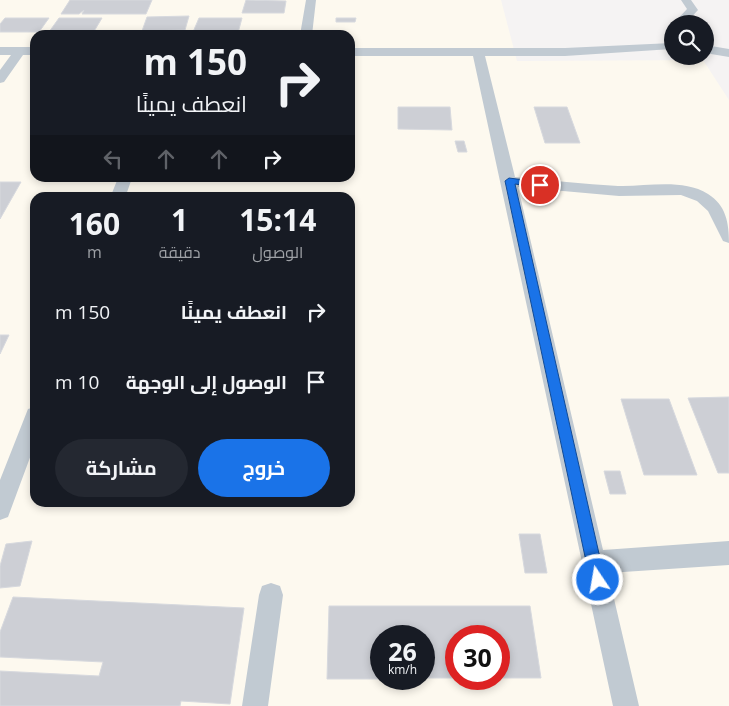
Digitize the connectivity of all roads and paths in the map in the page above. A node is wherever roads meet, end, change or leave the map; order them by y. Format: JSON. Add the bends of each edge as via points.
{"nodes":[{"id":1,"x":311,"y":0,"type":"edge"},
{"id":2,"x":686,"y":0,"type":"edge"},
{"id":3,"x":688,"y":15,"type":"edge"},
{"id":4,"x":307,"y":30,"type":"edge"},
{"id":5,"x":664,"y":36,"type":"edge"},
{"id":6,"x":652,"y":46,"type":"junction"},
{"id":7,"x":664,"y":46,"type":"edge"},
{"id":8,"x":0,"y":51,"type":"edge"},
{"id":9,"x":20,"y":51,"type":"junction"},
{"id":10,"x":30,"y":51,"type":"edge"},
{"id":11,"x":355,"y":52,"type":"edge"},
{"id":12,"x":478,"y":52,"type":"junction"},
{"id":13,"x":0,"y":79,"type":"edge"},
{"id":14,"x":509,"y":181,"type":"junction"},
{"id":15,"x":729,"y":237,"type":"edge"},
{"id":16,"x":30,"y":429,"type":"edge"},
{"id":17,"x":0,"y":509,"type":"edge"},
{"id":18,"x":729,"y":553,"type":"edge"},
{"id":19,"x":594,"y":562,"type":"junction"},
{"id":20,"x":271,"y":595,"type":"dead end"},
{"id":21,"x":255,"y":706,"type":"edge"},
{"id":22,"x":626,"y":706,"type":"edge"}],
"edges":[{"from":1,"to":4,"type":"street"},
{"from":2,"to":3,"type":"street","via":[[693,10]]},
{"from":5,"to":6,"type":"street"},
{"from":6,"to":7,"type":"street"},
{"from":6,"to":12,"type":"street","via":[[565,52]]},
{"from":8,"to":9,"type":"street"},
{"from":9,"to":10,"type":"street"},
{"from":9,"to":13,"type":"street"},
{"from":11,"to":12,"type":"street"},
{"from":12,"to":14,"type":"street"},
{"from":14,"to":15,"type":"street","via":[[609,191],[682,190],[702,197],[714,208]]},
{"from":14,"to":19,"type":"street"},
{"from":16,"to":17,"type":"street"},
{"from":18,"to":19,"type":"street"},
{"from":19,"to":22,"type":"street"},
{"from":20,"to":21,"type":"street"}]}
